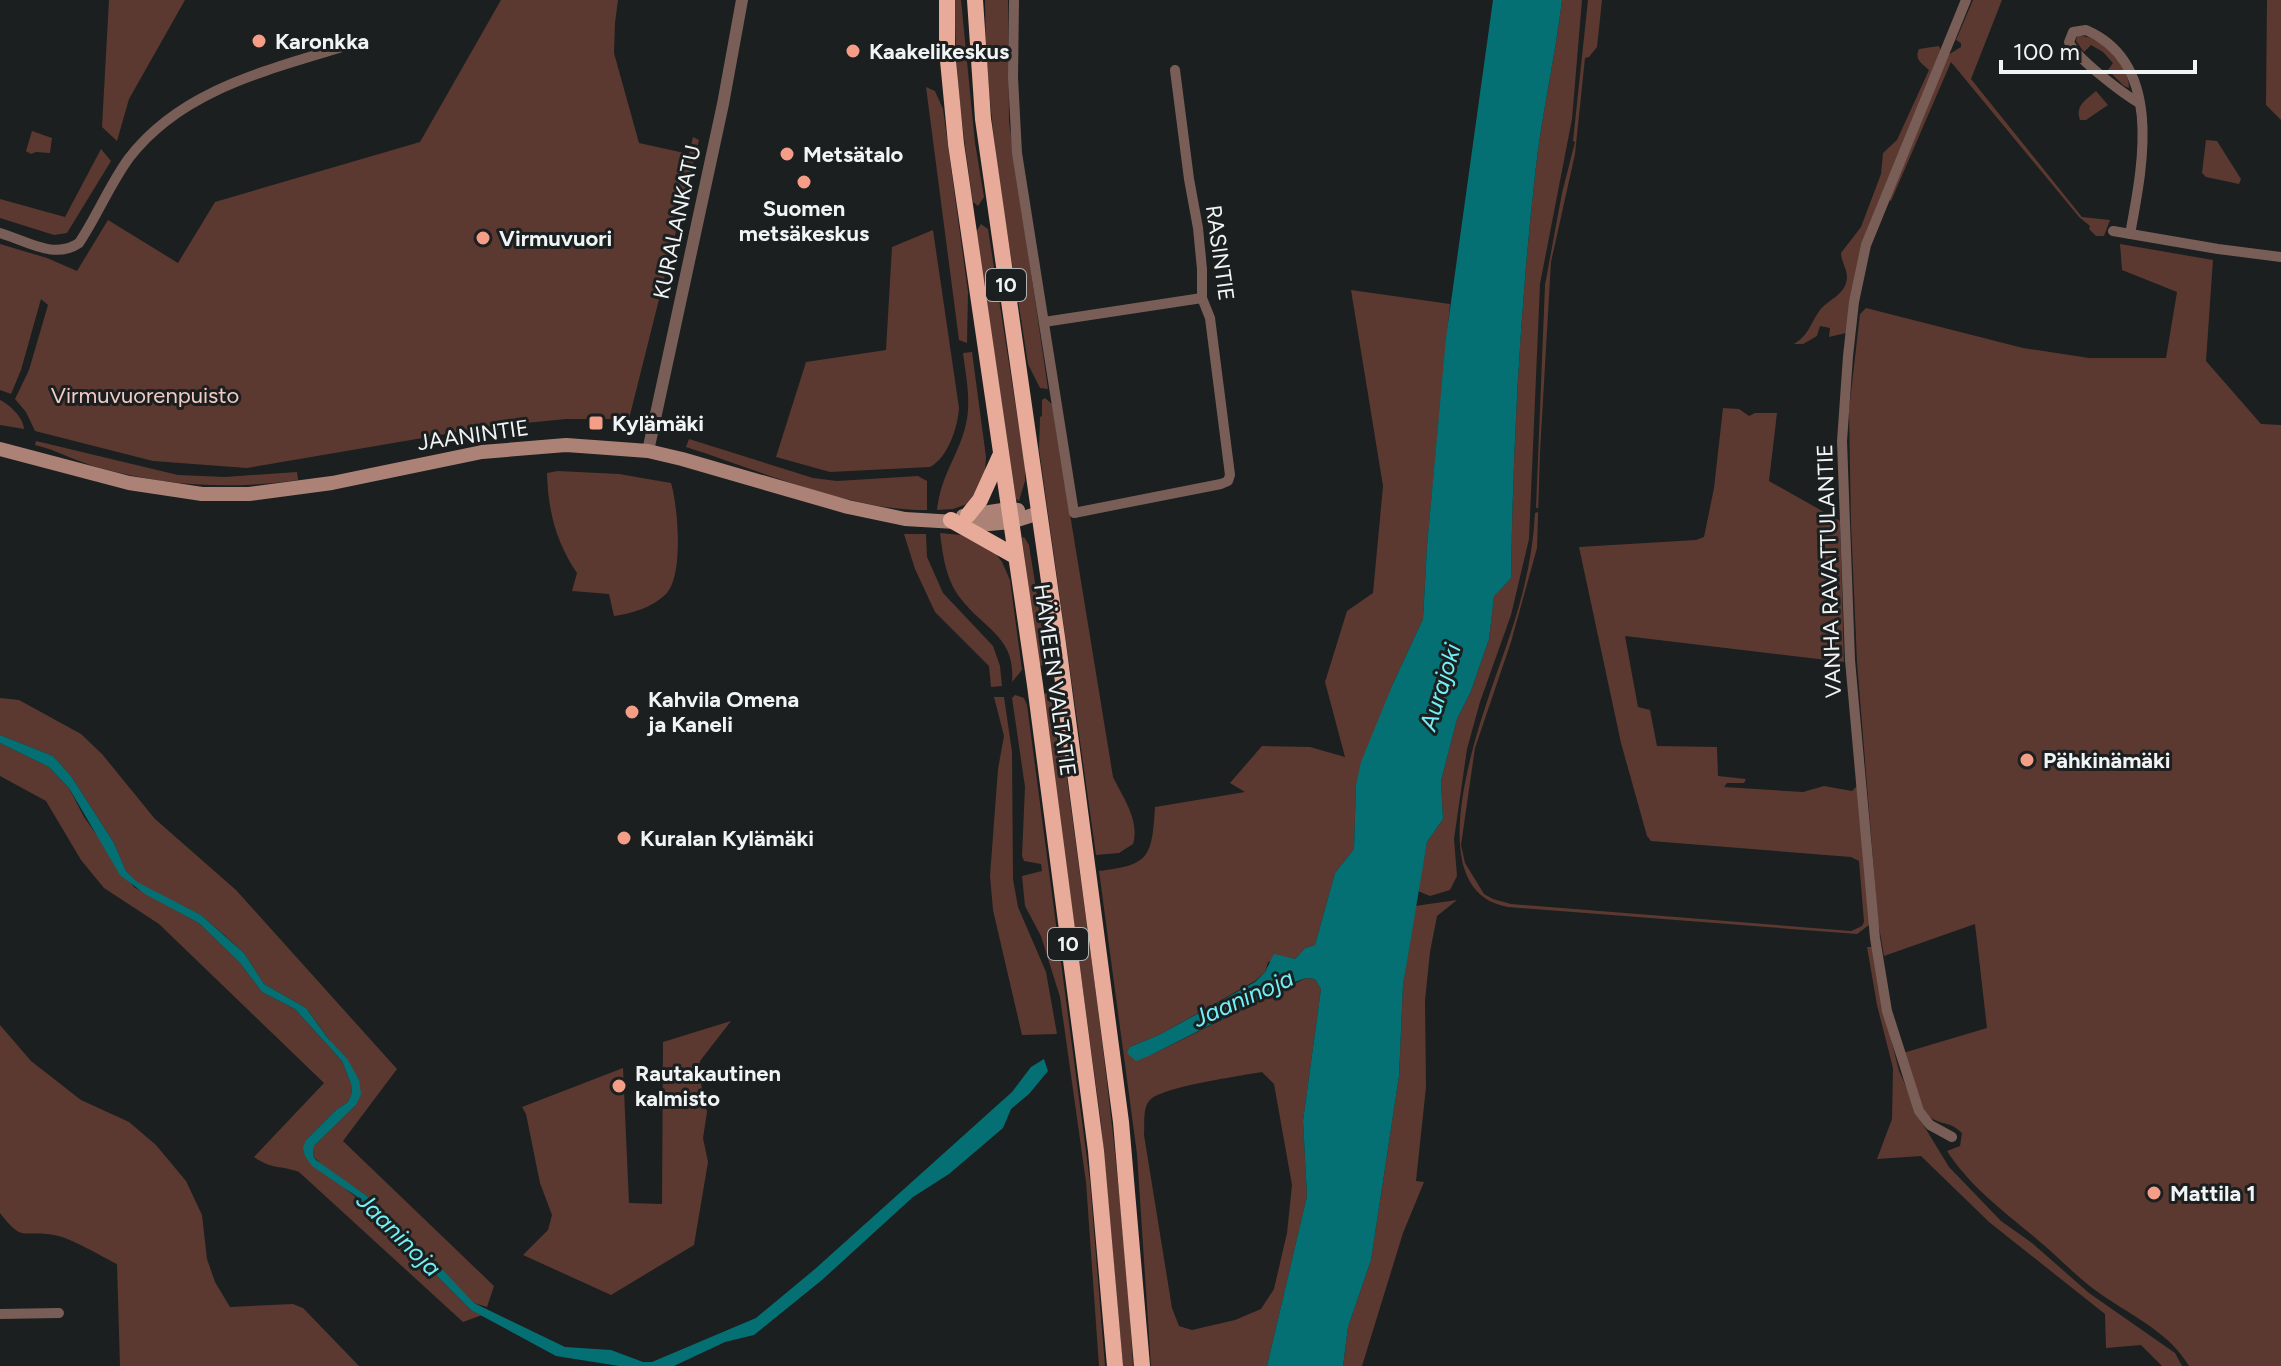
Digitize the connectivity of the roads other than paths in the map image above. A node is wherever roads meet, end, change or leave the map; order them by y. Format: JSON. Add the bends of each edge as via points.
{"nodes":[{"id":1,"x":742,"y":0,"type":"edge"},
{"id":2,"x":947,"y":0,"type":"edge"},
{"id":3,"x":975,"y":0,"type":"edge"},
{"id":4,"x":1014,"y":0,"type":"edge"},
{"id":5,"x":1966,"y":0,"type":"edge"},
{"id":6,"x":361,"y":41,"type":"dead end"},
{"id":7,"x":1175,"y":70,"type":"dead end"},
{"id":8,"x":2139,"y":103,"type":"junction"},
{"id":9,"x":2113,"y":231,"type":"dead end"},
{"id":10,"x":0,"y":233,"type":"edge"},
{"id":11,"x":2130,"y":234,"type":"junction"},
{"id":12,"x":2281,"y":257,"type":"edge"},
{"id":13,"x":1202,"y":298,"type":"junction"},
{"id":14,"x":1044,"y":322,"type":"junction"},
{"id":15,"x":0,"y":449,"type":"edge"},
{"id":16,"x":648,"y":451,"type":"junction"},
{"id":17,"x":1001,"y":455,"type":"junction"},
{"id":18,"x":1039,"y":513,"type":"junction"},
{"id":19,"x":968,"y":515,"type":"junction"},
{"id":20,"x":1010,"y":516,"type":"junction"},
{"id":21,"x":951,"y":520,"type":"junction"},
{"id":22,"x":1015,"y":556,"type":"junction"},
{"id":23,"x":1952,"y":1137,"type":"dead end"},
{"id":24,"x":59,"y":1313,"type":"dead end"},
{"id":25,"x":0,"y":1314,"type":"edge"},
{"id":26,"x":1115,"y":1366,"type":"edge"},
{"id":27,"x":1142,"y":1366,"type":"edge"}],
"edges":[{"from":1,"to":16,"type":"street","name":"KURALANKATU"},
{"from":2,"to":17,"type":"highway","name":"HÄMEEN VALTATIE","number":"10","via":[[956,144]]},
{"from":3,"to":18,"type":"highway","name":"HÄMEEN VALTATIE","number":"10","via":[[983,119]]},
{"from":4,"to":14,"type":"street","via":[[1017,153]]},
{"from":5,"to":23,"type":"street","name":"VANHA RAVATTULANTIE","via":[[1866,245],[1851,329],[1842,441],[1851,667],[1875,938],[1887,1011],[1919,1111],[1930,1125]]},
{"from":6,"to":10,"type":"street","via":[[218,87],[168,118],[128,159],[79,243],[67,251],[54,252]]},
{"from":7,"to":13,"type":"street","name":"RASINTIE","via":[[1201,255]]},
{"from":8,"to":8,"type":"street","via":[[2134,78],[2117,52],[2095,33],[2073,32],[2069,42],[2076,52]]},
{"from":8,"to":11,"type":"street","via":[[2144,146]]},
{"from":9,"to":11,"type":"street"},
{"from":11,"to":12,"type":"street"},
{"from":13,"to":14,"type":"street"},
{"from":13,"to":14,"type":"street","name":"RASINTIE","via":[[1210,318],[1231,467],[1228,481],[1074,513]]},
{"from":15,"to":16,"type":"main road","name":"JAANINTIE","via":[[129,483],[202,494],[332,483],[482,452],[566,445]]},
{"from":16,"to":21,"type":"main road","name":"JAANINTIE","via":[[883,515]]},
{"from":17,"to":19,"type":"highway"},
{"from":17,"to":20,"type":"highway","name":"HÄMEEN VALTATIE","number":"10"},
{"from":18,"to":20,"type":"main road","name":"JAANINTIE"},
{"from":18,"to":27,"type":"highway","name":"HÄMEEN VALTATIE","number":"10","via":[[1121,1122]]},
{"from":19,"to":20,"type":"main road","name":"JAANINTIE"},
{"from":19,"to":21,"type":"main road","name":"JAANINTIE"},
{"from":20,"to":21,"type":"main road","name":"JAANINTIE","via":[[989,524]]},
{"from":20,"to":22,"type":"highway","name":"HÄMEEN VALTATIE","number":"10"},
{"from":21,"to":22,"type":"highway"},
{"from":22,"to":26,"type":"highway","name":"HÄMEEN VALTATIE","number":"10","via":[[1096,1151]]},
{"from":24,"to":25,"type":"street"}]}
